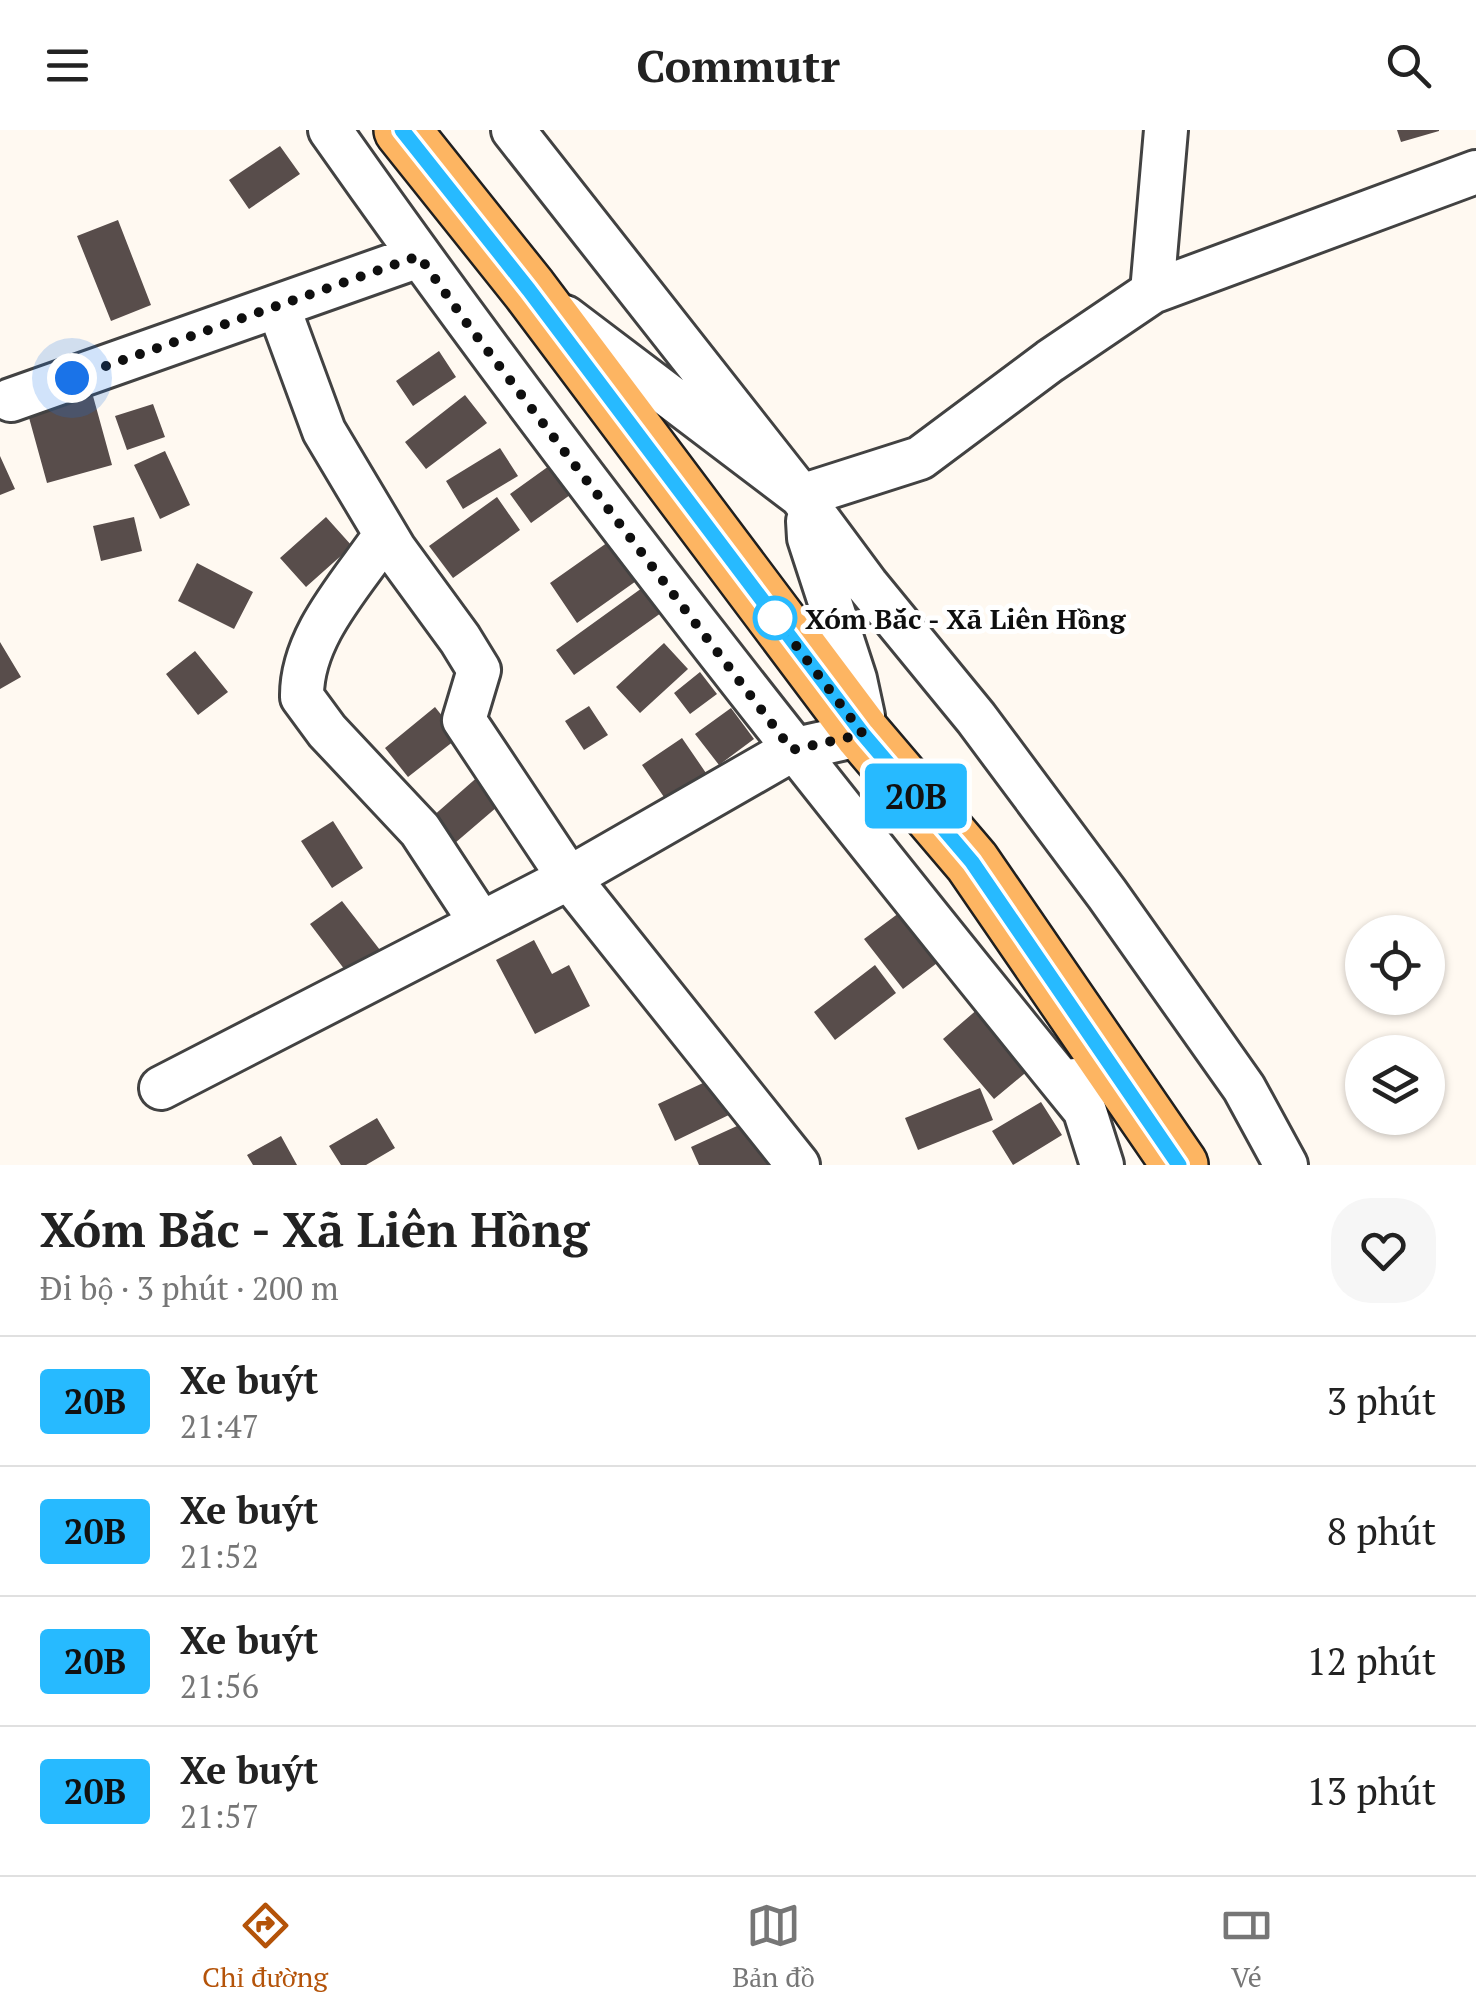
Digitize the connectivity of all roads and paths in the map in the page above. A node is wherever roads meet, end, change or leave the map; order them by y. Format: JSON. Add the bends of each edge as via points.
{"nodes":[{"id":1,"x":330,"y":130,"type":"edge"},
{"id":2,"x":402,"y":130,"type":"edge"},
{"id":3,"x":514,"y":130,"type":"edge"},
{"id":4,"x":1166,"y":130,"type":"edge"},
{"id":5,"x":1476,"y":172,"type":"edge"},
{"id":6,"x":419,"y":256,"type":"junction"},
{"id":7,"x":529,"y":290,"type":"junction"},
{"id":8,"x":1152,"y":292,"type":"junction"},
{"id":9,"x":278,"y":306,"type":"junction"},
{"id":10,"x":11,"y":400,"type":"dead end"},
{"id":11,"x":805,"y":501,"type":"junction"},
{"id":12,"x":385,"y":535,"type":"junction"},
{"id":13,"x":863,"y":734,"type":"junction"},
{"id":14,"x":792,"y":750,"type":"junction"},
{"id":15,"x":568,"y":878,"type":"junction"},
{"id":16,"x":481,"y":923,"type":"junction"},
{"id":17,"x":1042,"y":962,"type":"junction"},
{"id":18,"x":161,"y":1088,"type":"dead end"},
{"id":19,"x":1082,"y":1108,"type":"junction"},
{"id":20,"x":798,"y":1165,"type":"edge"},
{"id":21,"x":1102,"y":1165,"type":"edge"},
{"id":22,"x":1180,"y":1165,"type":"edge"},
{"id":23,"x":1286,"y":1165,"type":"edge"}],
"edges":[{"from":1,"to":6,"type":"street"},
{"from":2,"to":7,"type":"main road"},
{"from":3,"to":11,"type":"street"},
{"from":4,"to":8,"type":"street"},
{"from":5,"to":8,"type":"street"},
{"from":6,"to":9,"type":"street"},
{"from":6,"to":14,"type":"street"},
{"from":7,"to":11,"type":"street"},
{"from":7,"to":13,"type":"main road"},
{"from":8,"to":11,"type":"street","via":[[920,458]]},
{"from":9,"to":10,"type":"street"},
{"from":9,"to":12,"type":"street","via":[[324,431]]},
{"from":11,"to":13,"type":"street","via":[[809,538],[854,678]]},
{"from":11,"to":23,"type":"street","via":[[1107,894],[1244,1088]]},
{"from":12,"to":15,"type":"street","via":[[479,670],[464,720]]},
{"from":12,"to":16,"type":"street","via":[[306,658],[302,696],[420,830]]},
{"from":13,"to":14,"type":"street"},
{"from":13,"to":17,"type":"main road","via":[[972,862]]},
{"from":14,"to":15,"type":"street"},
{"from":14,"to":19,"type":"street"},
{"from":15,"to":16,"type":"street"},
{"from":15,"to":20,"type":"street"},
{"from":16,"to":18,"type":"street"},
{"from":17,"to":19,"type":"street"},
{"from":17,"to":22,"type":"main road"},
{"from":19,"to":21,"type":"street"}]}
